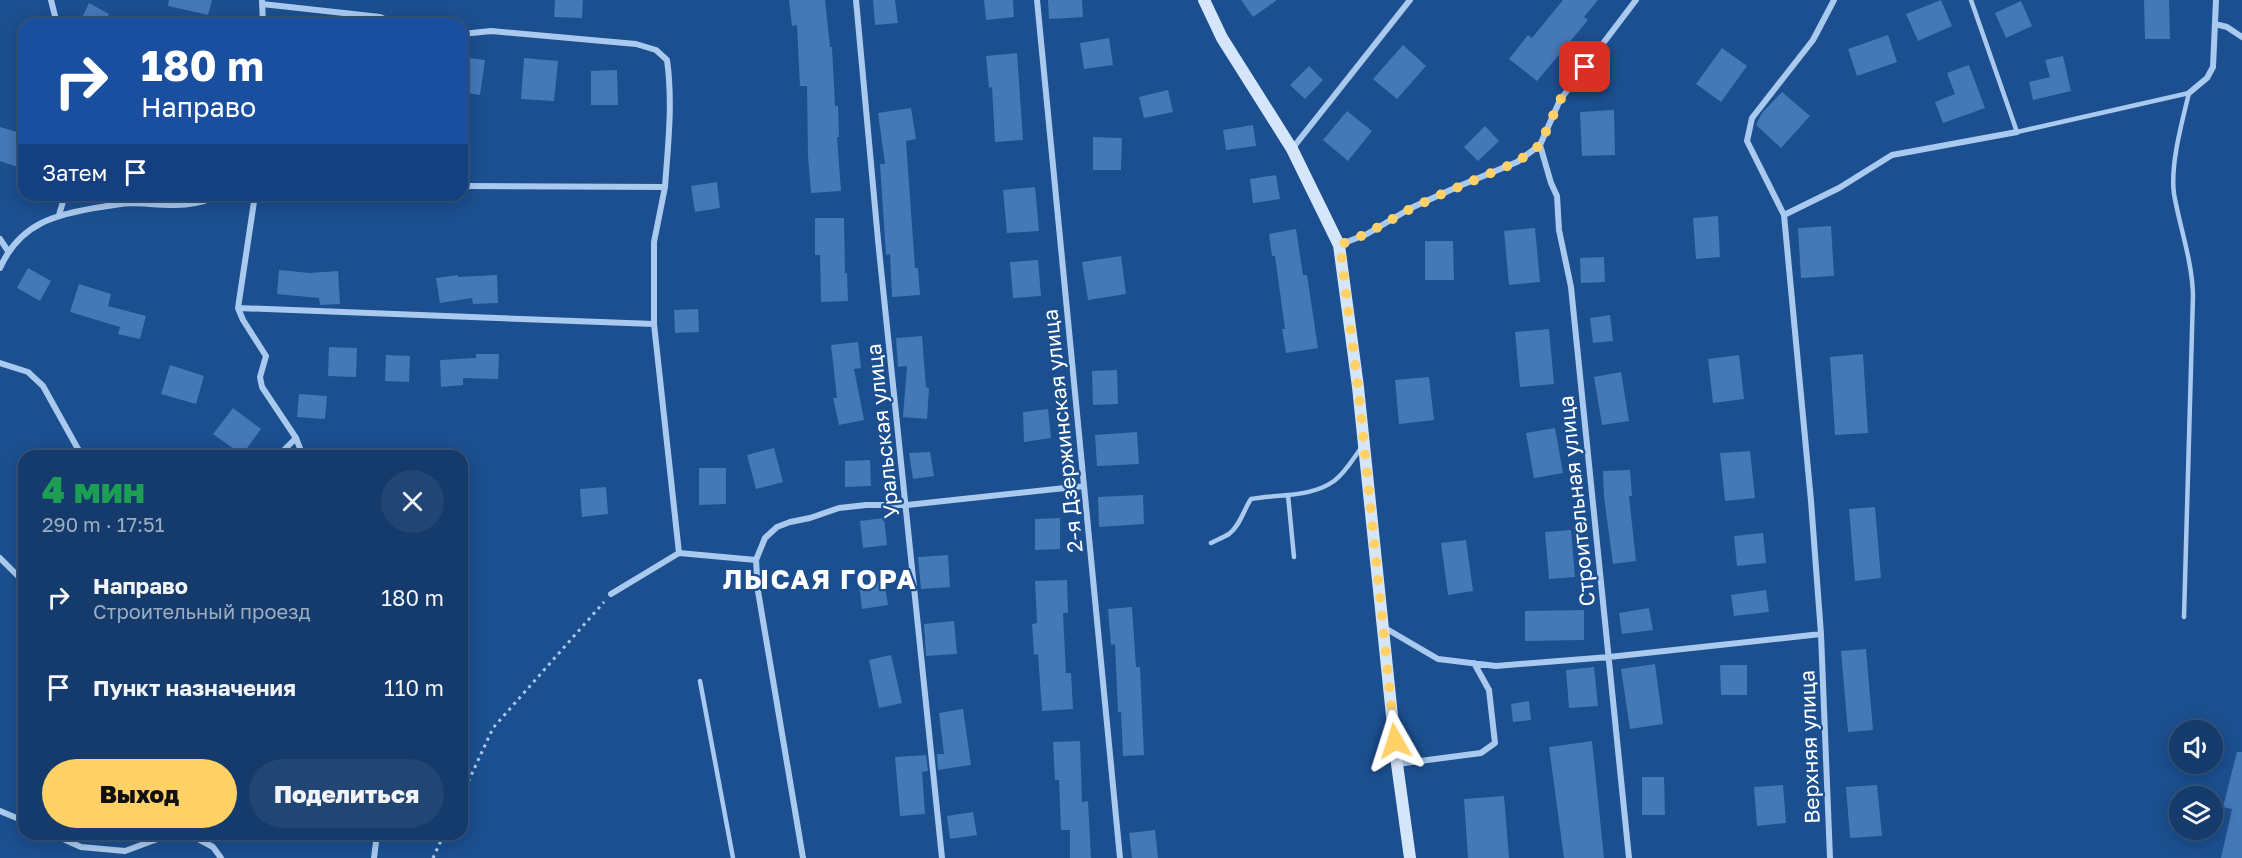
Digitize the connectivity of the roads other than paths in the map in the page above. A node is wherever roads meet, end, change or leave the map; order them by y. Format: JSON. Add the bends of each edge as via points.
{"nodes":[{"id":1,"x":51,"y":0,"type":"edge"},
{"id":2,"x":856,"y":0,"type":"edge"},
{"id":3,"x":1037,"y":0,"type":"edge"},
{"id":4,"x":1204,"y":0,"type":"edge"},
{"id":5,"x":1410,"y":0,"type":"edge"},
{"id":6,"x":1636,"y":0,"type":"edge"},
{"id":7,"x":1834,"y":0,"type":"edge"},
{"id":8,"x":1971,"y":0,"type":"edge"},
{"id":9,"x":2216,"y":0,"type":"edge"},
{"id":10,"x":262,"y":2,"type":"edge"},
{"id":11,"x":56,"y":18,"type":"edge"},
{"id":12,"x":263,"y":18,"type":"edge"},
{"id":13,"x":382,"y":18,"type":"edge"},
{"id":14,"x":2215,"y":24,"type":"junction"},
{"id":15,"x":468,"y":33,"type":"edge"},
{"id":16,"x":2242,"y":37,"type":"edge"},
{"id":17,"x":2189,"y":93,"type":"junction"},
{"id":18,"x":2017,"y":132,"type":"junction"},
{"id":19,"x":1540,"y":145,"type":"junction"},
{"id":20,"x":1292,"y":149,"type":"junction"},
{"id":21,"x":468,"y":186,"type":"edge"},
{"id":22,"x":665,"y":187,"type":"junction"},
{"id":23,"x":62,"y":201,"type":"edge"},
{"id":24,"x":208,"y":201,"type":"edge"},
{"id":25,"x":254,"y":201,"type":"edge"},
{"id":26,"x":59,"y":215,"type":"junction"},
{"id":27,"x":1784,"y":215,"type":"junction"},
{"id":28,"x":0,"y":239,"type":"edge"},
{"id":29,"x":1340,"y":245,"type":"junction"},
{"id":30,"x":8,"y":251,"type":"junction"},
{"id":31,"x":0,"y":268,"type":"edge"},
{"id":32,"x":238,"y":308,"type":"junction"},
{"id":33,"x":654,"y":324,"type":"junction"},
{"id":34,"x":0,"y":363,"type":"edge"},
{"id":35,"x":296,"y":438,"type":"junction"},
{"id":36,"x":1364,"y":444,"type":"junction"},
{"id":37,"x":79,"y":450,"type":"edge"},
{"id":38,"x":284,"y":450,"type":"edge"},
{"id":39,"x":301,"y":450,"type":"edge"},
{"id":40,"x":1084,"y":486,"type":"junction"},
{"id":41,"x":1288,"y":495,"type":"junction"},
{"id":42,"x":907,"y":505,"type":"junction"},
{"id":43,"x":1211,"y":543,"type":"dead end"},
{"id":44,"x":679,"y":553,"type":"junction"},
{"id":45,"x":1294,"y":557,"type":"dead end"},
{"id":46,"x":0,"y":558,"type":"edge"},
{"id":47,"x":756,"y":560,"type":"junction"},
{"id":48,"x":18,"y":576,"type":"edge"},
{"id":49,"x":611,"y":594,"type":"road end"},
{"id":50,"x":2184,"y":617,"type":"dead end"},
{"id":51,"x":1384,"y":628,"type":"junction"},
{"id":52,"x":1821,"y":634,"type":"junction"},
{"id":53,"x":1609,"y":657,"type":"junction"},
{"id":54,"x":1474,"y":663,"type":"junction"},
{"id":55,"x":700,"y":681,"type":"dead end"},
{"id":56,"x":1397,"y":764,"type":"junction"},
{"id":57,"x":0,"y":811,"type":"edge"},
{"id":58,"x":18,"y":818,"type":"edge"},
{"id":59,"x":65,"y":840,"type":"edge"},
{"id":60,"x":154,"y":840,"type":"edge"},
{"id":61,"x":200,"y":840,"type":"edge"},
{"id":62,"x":376,"y":840,"type":"edge"},
{"id":63,"x":221,"y":858,"type":"edge"},
{"id":64,"x":374,"y":858,"type":"edge"},
{"id":65,"x":733,"y":858,"type":"edge"},
{"id":66,"x":803,"y":858,"type":"edge"},
{"id":67,"x":942,"y":858,"type":"edge"},
{"id":68,"x":1120,"y":858,"type":"edge"},
{"id":69,"x":1410,"y":858,"type":"edge"},
{"id":70,"x":1629,"y":858,"type":"edge"},
{"id":71,"x":1830,"y":858,"type":"edge"}],
"edges":[{"from":1,"to":11,"type":"street"},
{"from":2,"to":42,"type":"street","name":"Уральская улица"},
{"from":3,"to":40,"type":"street","name":"2-я Дзержинская улица"},
{"from":4,"to":20,"type":"street","via":[[1222,38]]},
{"from":5,"to":20,"type":"street"},
{"from":6,"to":19,"type":"street","via":[[1560,100]]},
{"from":7,"to":27,"type":"street","via":[[1813,40],[1752,118],[1747,141]]},
{"from":8,"to":18,"type":"lane"},
{"from":9,"to":14,"type":"street"},
{"from":10,"to":12,"type":"street"},
{"from":10,"to":13,"type":"street"},
{"from":14,"to":16,"type":"street"},
{"from":14,"to":17,"type":"street","via":[[2211,72]]},
{"from":15,"to":22,"type":"street","via":[[491,31],[636,44],[656,50],[667,60],[669,72]]},
{"from":17,"to":18,"type":"lane"},
{"from":17,"to":50,"type":"lane","via":[[2178,139],[2174,192],[2192,270],[2193,295]]},
{"from":18,"to":27,"type":"street","via":[[1892,155],[1839,188]]},
{"from":19,"to":29,"type":"street","via":[[1517,162],[1448,191]]},
{"from":19,"to":53,"type":"street","name":"Строительная улица","via":[[1557,196],[1559,230],[1571,287]]},
{"from":20,"to":29,"type":"street"},
{"from":21,"to":22,"type":"street"},
{"from":22,"to":33,"type":"street","via":[[654,242]]},
{"from":23,"to":26,"type":"street"},
{"from":24,"to":26,"type":"street","via":[[178,205],[130,203]]},
{"from":25,"to":32,"type":"street"},
{"from":26,"to":30,"type":"street","via":[[25,232]]},
{"from":27,"to":52,"type":"street","name":"Верхняя улица"},
{"from":28,"to":30,"type":"street"},
{"from":29,"to":36,"type":"street"},
{"from":30,"to":31,"type":"street"},
{"from":32,"to":33,"type":"street"},
{"from":32,"to":35,"type":"street","via":[[266,356],[260,377],[262,387]]},
{"from":33,"to":44,"type":"street"},
{"from":34,"to":37,"type":"street","via":[[28,372],[43,386]]},
{"from":35,"to":38,"type":"street"},
{"from":35,"to":39,"type":"street"},
{"from":36,"to":41,"type":"lane","via":[[1333,482],[1311,492]]},
{"from":36,"to":51,"type":"street"},
{"from":40,"to":42,"type":"street"},
{"from":40,"to":68,"type":"street","name":"2-я Дзержинская улица"},
{"from":41,"to":43,"type":"lane","via":[[1251,499],[1231,533]]},
{"from":41,"to":45,"type":"lane"},
{"from":42,"to":47,"type":"street","via":[[839,508],[790,522],[765,538]]},
{"from":42,"to":67,"type":"street","name":"Уральская улица"},
{"from":44,"to":47,"type":"street"},
{"from":44,"to":49,"type":"street"},
{"from":46,"to":48,"type":"street"},
{"from":47,"to":66,"type":"street"},
{"from":51,"to":54,"type":"street","via":[[1438,659]]},
{"from":51,"to":56,"type":"street"},
{"from":52,"to":53,"type":"street"},
{"from":52,"to":71,"type":"street","name":"Верхняя улица"},
{"from":53,"to":54,"type":"street","via":[[1496,666]]},
{"from":53,"to":70,"type":"street","name":"Строительная улица"},
{"from":54,"to":56,"type":"street","via":[[1489,690],[1495,743],[1481,753]]},
{"from":55,"to":65,"type":"lane"},
{"from":56,"to":69,"type":"street"},
{"from":57,"to":58,"type":"street"},
{"from":59,"to":60,"type":"street","via":[[81,847],[124,851]]},
{"from":61,"to":63,"type":"street","via":[[213,847]]},
{"from":62,"to":64,"type":"street"}]}
